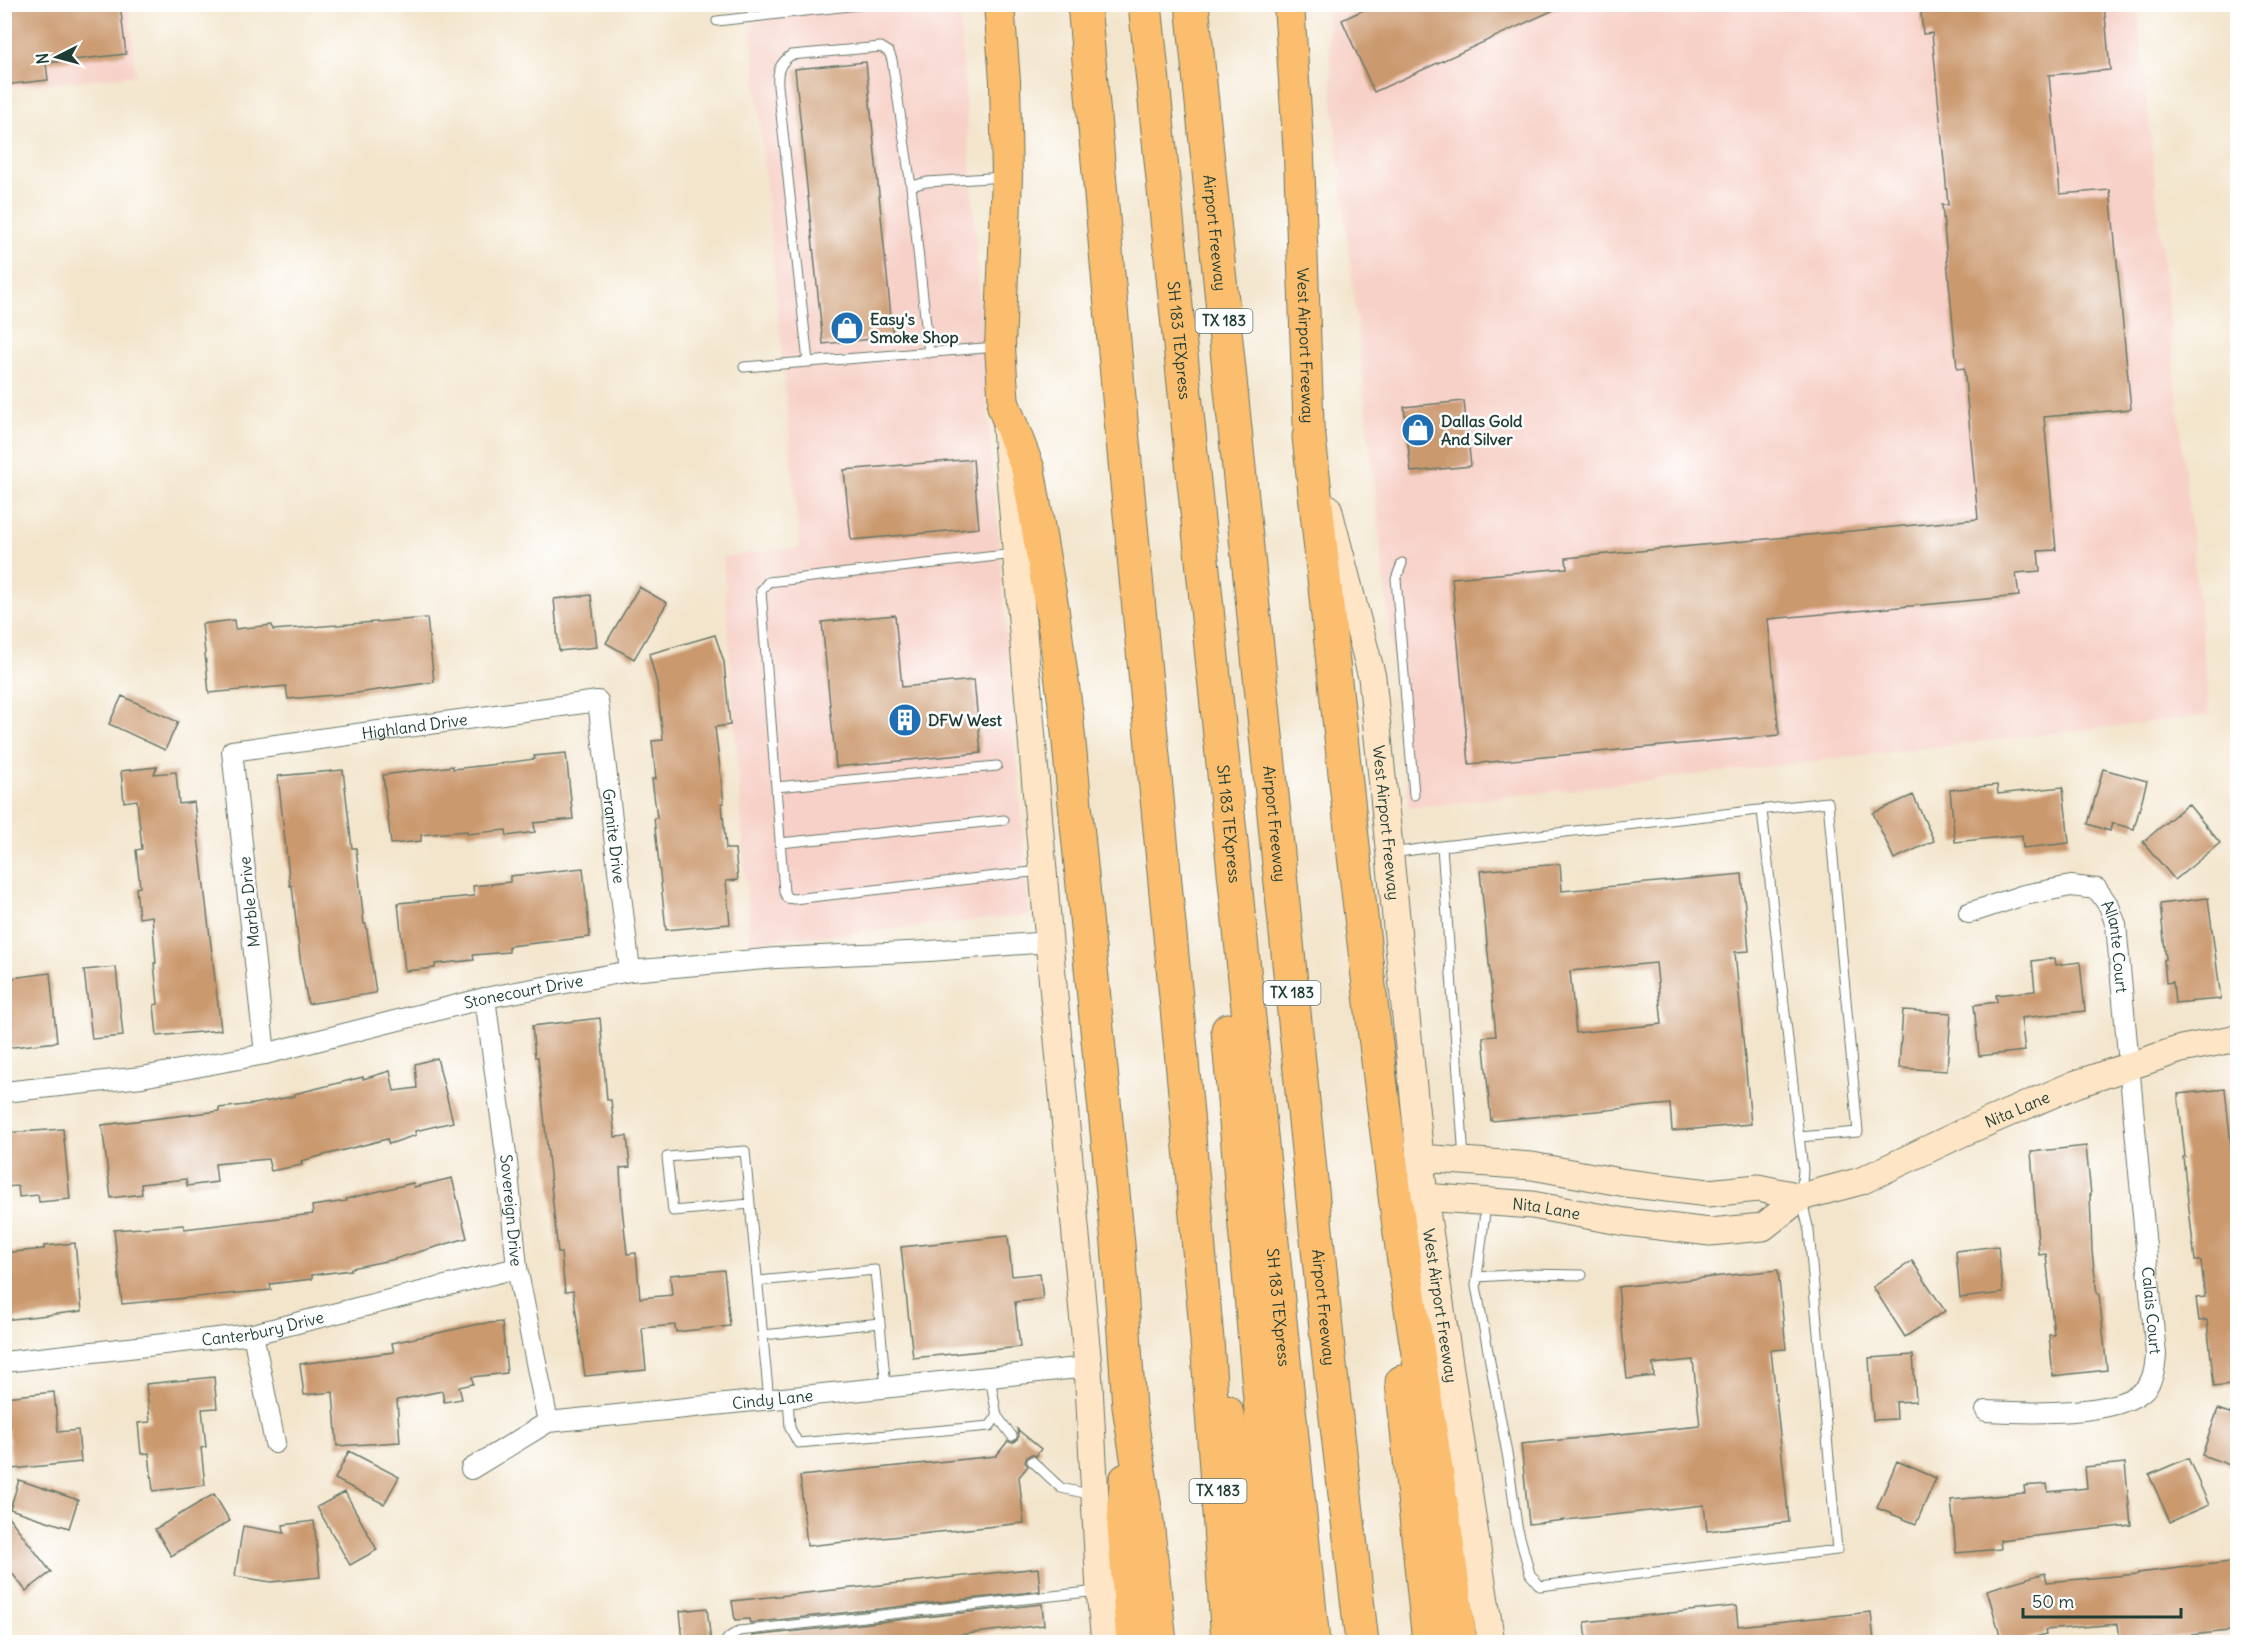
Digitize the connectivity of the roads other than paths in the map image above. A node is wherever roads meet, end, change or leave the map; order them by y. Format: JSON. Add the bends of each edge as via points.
{"nodes":[{"id":1,"x":867,"y":4,"type":"edge"},
{"id":2,"x":999,"y":4,"type":"edge"},
{"id":3,"x":1083,"y":4,"type":"edge"},
{"id":4,"x":1124,"y":4,"type":"edge"},
{"id":5,"x":1145,"y":4,"type":"edge"},
{"id":6,"x":1192,"y":4,"type":"edge"},
{"id":7,"x":1289,"y":4,"type":"edge"},
{"id":8,"x":717,"y":21,"type":"dead end"},
{"id":9,"x":1007,"y":177,"type":"junction"},
{"id":10,"x":911,"y":186,"type":"junction"},
{"id":11,"x":1000,"y":347,"type":"junction"},
{"id":12,"x":929,"y":353,"type":"junction"},
{"id":13,"x":808,"y":362,"type":"junction"},
{"id":14,"x":744,"y":367,"type":"dead end"},
{"id":15,"x":1004,"y":407,"type":"junction"},
{"id":16,"x":1309,"y":437,"type":"junction"},
{"id":17,"x":1017,"y":554,"type":"junction"},
{"id":18,"x":1402,"y":563,"type":"dead end"},
{"id":19,"x":598,"y":701,"type":"joint"},
{"id":20,"x":232,"y":751,"type":"joint"},
{"id":21,"x":997,"y":766,"type":"dead end"},
{"id":22,"x":776,"y":787,"type":"junction"},
{"id":23,"x":1414,"y":795,"type":"dead end"},
{"id":24,"x":1762,"y":811,"type":"junction"},
{"id":25,"x":1004,"y":820,"type":"dead end"},
{"id":26,"x":780,"y":843,"type":"junction"},
{"id":27,"x":1442,"y":846,"type":"junction"},
{"id":28,"x":1390,"y":853,"type":"junction"},
{"id":29,"x":1043,"y":871,"type":"junction"},
{"id":30,"x":1356,"y":872,"type":"junction"},
{"id":31,"x":1969,"y":913,"type":"dead end"},
{"id":32,"x":1049,"y":942,"type":"junction"},
{"id":33,"x":630,"y":971,"type":"junction"},
{"id":34,"x":485,"y":998,"type":"junction"},
{"id":35,"x":2238,"y":1038,"type":"edge"},
{"id":36,"x":265,"y":1054,"type":"junction"},
{"id":37,"x":2129,"y":1065,"type":"junction"},
{"id":38,"x":4,"y":1092,"type":"edge"},
{"id":39,"x":1799,"y":1137,"type":"junction"},
{"id":40,"x":1420,"y":1158,"type":"junction"},
{"id":41,"x":1464,"y":1161,"type":"junction"},
{"id":42,"x":1424,"y":1197,"type":"junction"},
{"id":43,"x":1801,"y":1197,"type":"junction"},
{"id":44,"x":1486,"y":1201,"type":"junction"},
{"id":45,"x":750,"y":1204,"type":"junction"},
{"id":46,"x":517,"y":1268,"type":"junction"},
{"id":47,"x":1582,"y":1275,"type":"dead end"},
{"id":48,"x":1477,"y":1277,"type":"junction"},
{"id":49,"x":758,"y":1281,"type":"junction"},
{"id":50,"x":880,"y":1323,"type":"junction"},
{"id":51,"x":253,"y":1334,"type":"junction"},
{"id":52,"x":763,"y":1335,"type":"junction"},
{"id":53,"x":1207,"y":1340,"type":"junction"},
{"id":54,"x":4,"y":1362,"type":"edge"},
{"id":55,"x":1088,"y":1367,"type":"junction"},
{"id":56,"x":990,"y":1377,"type":"junction"},
{"id":57,"x":886,"y":1388,"type":"junction"},
{"id":58,"x":779,"y":1399,"type":"junction"},
{"id":59,"x":1129,"y":1407,"type":"junction"},
{"id":60,"x":1986,"y":1411,"type":"dead end"},
{"id":61,"x":997,"y":1416,"type":"junction"},
{"id":62,"x":548,"y":1422,"type":"junction"},
{"id":63,"x":1012,"y":1436,"type":"dead end"},
{"id":64,"x":274,"y":1443,"type":"dead end"},
{"id":65,"x":1032,"y":1461,"type":"dead end"},
{"id":66,"x":471,"y":1469,"type":"dead end"},
{"id":67,"x":1095,"y":1496,"type":"junction"},
{"id":68,"x":1100,"y":1591,"type":"junction"},
{"id":69,"x":725,"y":1642,"type":"edge"},
{"id":70,"x":1105,"y":1642,"type":"edge"},
{"id":71,"x":1133,"y":1642,"type":"edge"},
{"id":72,"x":1160,"y":1642,"type":"edge"},
{"id":73,"x":1228,"y":1642,"type":"edge"},
{"id":74,"x":1257,"y":1642,"type":"edge"},
{"id":75,"x":1281,"y":1642,"type":"edge"},
{"id":76,"x":1313,"y":1642,"type":"edge"},
{"id":77,"x":1362,"y":1642,"type":"edge"},
{"id":78,"x":1429,"y":1642,"type":"edge"},
{"id":79,"x":1460,"y":1642,"type":"edge"},
{"id":80,"x":1491,"y":1642,"type":"edge"}],
"edges":[{"from":1,"to":8,"type":"lane"},
{"from":2,"to":9,"type":"main road"},
{"from":3,"to":53,"type":"highway","number":"TX 183"},
{"from":4,"to":75,"type":"highway","name":"SH 183 TEXpress","via":[[1212,850]]},
{"from":5,"to":76,"type":"highway","name":"SH 183 TEXpress"},
{"from":6,"to":77,"type":"highway","name":"Airport Freeway","number":"TX 183","via":[[1328,1348]]},
{"from":7,"to":16,"type":"main road","name":"West Airport Freeway"},
{"from":9,"to":10,"type":"lane"},
{"from":9,"to":11,"type":"main road"},
{"from":10,"to":12,"type":"lane"},
{"from":10,"to":13,"type":"lane","via":[[889,52],[881,46],[791,55],[781,62],[778,86]]},
{"from":11,"to":12,"type":"lane"},
{"from":11,"to":15,"type":"main road"},
{"from":12,"to":13,"type":"lane"},
{"from":13,"to":14,"type":"lane"},
{"from":15,"to":17,"type":"main road"},
{"from":15,"to":59,"type":"highway","via":[[1028,470],[1066,712],[1118,1244]]},
{"from":16,"to":28,"type":"main road","name":"West Airport Freeway","via":[[1372,677]]},
{"from":16,"to":30,"type":"highway"},
{"from":17,"to":22,"type":"lane","via":[[768,582],[763,586]]},
{"from":17,"to":29,"type":"main road"},
{"from":18,"to":23,"type":"lane","via":[[1396,579]]},
{"from":19,"to":20,"type":"street","name":"Highland Drive"},
{"from":19,"to":33,"type":"street","name":"Granite Drive"},
{"from":20,"to":36,"type":"street","name":"Marble Drive"},
{"from":21,"to":22,"type":"lane"},
{"from":22,"to":26,"type":"lane"},
{"from":24,"to":27,"type":"lane"},
{"from":24,"to":39,"type":"lane"},
{"from":24,"to":39,"type":"lane","via":[[1828,802],[1858,1132]]},
{"from":25,"to":26,"type":"lane"},
{"from":26,"to":29,"type":"lane","via":[[784,892],[787,898],[794,899]]},
{"from":27,"to":28,"type":"lane"},
{"from":27,"to":41,"type":"lane"},
{"from":28,"to":40,"type":"main road","name":"West Airport Freeway"},
{"from":29,"to":32,"type":"main road"},
{"from":30,"to":78,"type":"highway"},
{"from":30,"to":79,"type":"highway","via":[[1399,1228]]},
{"from":31,"to":37,"type":"street","name":"Allante Court","via":[[2024,894],[2071,886],[2097,889],[2116,925]]},
{"from":32,"to":33,"type":"street","name":"Stonecourt Drive"},
{"from":32,"to":55,"type":"main road"},
{"from":33,"to":34,"type":"street","name":"Stonecourt Drive"},
{"from":34,"to":36,"type":"street","name":"Stonecourt Drive"},
{"from":34,"to":46,"type":"street","name":"Sovereign Drive"},
{"from":35,"to":37,"type":"main road","name":"Nita Lane","via":[[2181,1049]]},
{"from":36,"to":38,"type":"street","name":"Stonecourt Drive","via":[[142,1077]]},
{"from":37,"to":43,"type":"main road","name":"Nita Lane","via":[[1962,1133],[1861,1181]]},
{"from":37,"to":60,"type":"street","name":"Calais Court","via":[[2156,1355],[2154,1374],[2145,1389],[2128,1401],[2096,1409]]},
{"from":39,"to":43,"type":"lane"},
{"from":40,"to":41,"type":"main road","name":"Nita Lane"},
{"from":40,"to":42,"type":"main road","name":"West Airport Freeway"},
{"from":41,"to":43,"type":"main road","name":"Nita Lane","via":[[1532,1166],[1708,1193],[1758,1188]]},
{"from":42,"to":44,"type":"main road","name":"Nita Lane"},
{"from":42,"to":80,"type":"main road","name":"West Airport Freeway"},
{"from":43,"to":44,"type":"main road","name":"Nita Lane","via":[[1763,1227],[1710,1232]]},
{"from":43,"to":48,"type":"lane","via":[[1809,1231],[1837,1550],[1540,1586],[1530,1574],[1516,1526],[1507,1449]]},
{"from":44,"to":48,"type":"lane"},
{"from":45,"to":45,"type":"lane","via":[[673,1210],[667,1157],[745,1150]]},
{"from":45,"to":49,"type":"lane"},
{"from":46,"to":51,"type":"street","name":"Canterbury Drive"},
{"from":46,"to":62,"type":"street","name":"Sovereign Drive"},
{"from":47,"to":48,"type":"lane"},
{"from":49,"to":50,"type":"lane","via":[[875,1270]]},
{"from":49,"to":52,"type":"lane"},
{"from":50,"to":52,"type":"lane"},
{"from":50,"to":57,"type":"lane"},
{"from":51,"to":54,"type":"street","name":"Canterbury Drive"},
{"from":51,"to":64,"type":"street"},
{"from":52,"to":58,"type":"lane"},
{"from":53,"to":73,"type":"highway","number":"TX 183"},
{"from":53,"to":74,"type":"highway","via":[[1243,1471]]},
{"from":55,"to":56,"type":"street","name":"Cindy Lane"},
{"from":55,"to":67,"type":"main road"},
{"from":56,"to":57,"type":"street","name":"Cindy Lane"},
{"from":56,"to":61,"type":"lane"},
{"from":57,"to":58,"type":"street","name":"Cindy Lane"},
{"from":58,"to":61,"type":"lane","via":[[798,1443],[990,1426]]},
{"from":58,"to":62,"type":"street","name":"Cindy Lane"},
{"from":59,"to":71,"type":"highway","via":[[1124,1526]]},
{"from":59,"to":72,"type":"highway"},
{"from":61,"to":63,"type":"lane"},
{"from":62,"to":66,"type":"street","name":"Cindy Lane"},
{"from":65,"to":67,"type":"lane","via":[[1061,1488]]},
{"from":67,"to":68,"type":"main road"},
{"from":68,"to":69,"type":"lane","via":[[739,1630]]},
{"from":68,"to":70,"type":"main road"}]}
